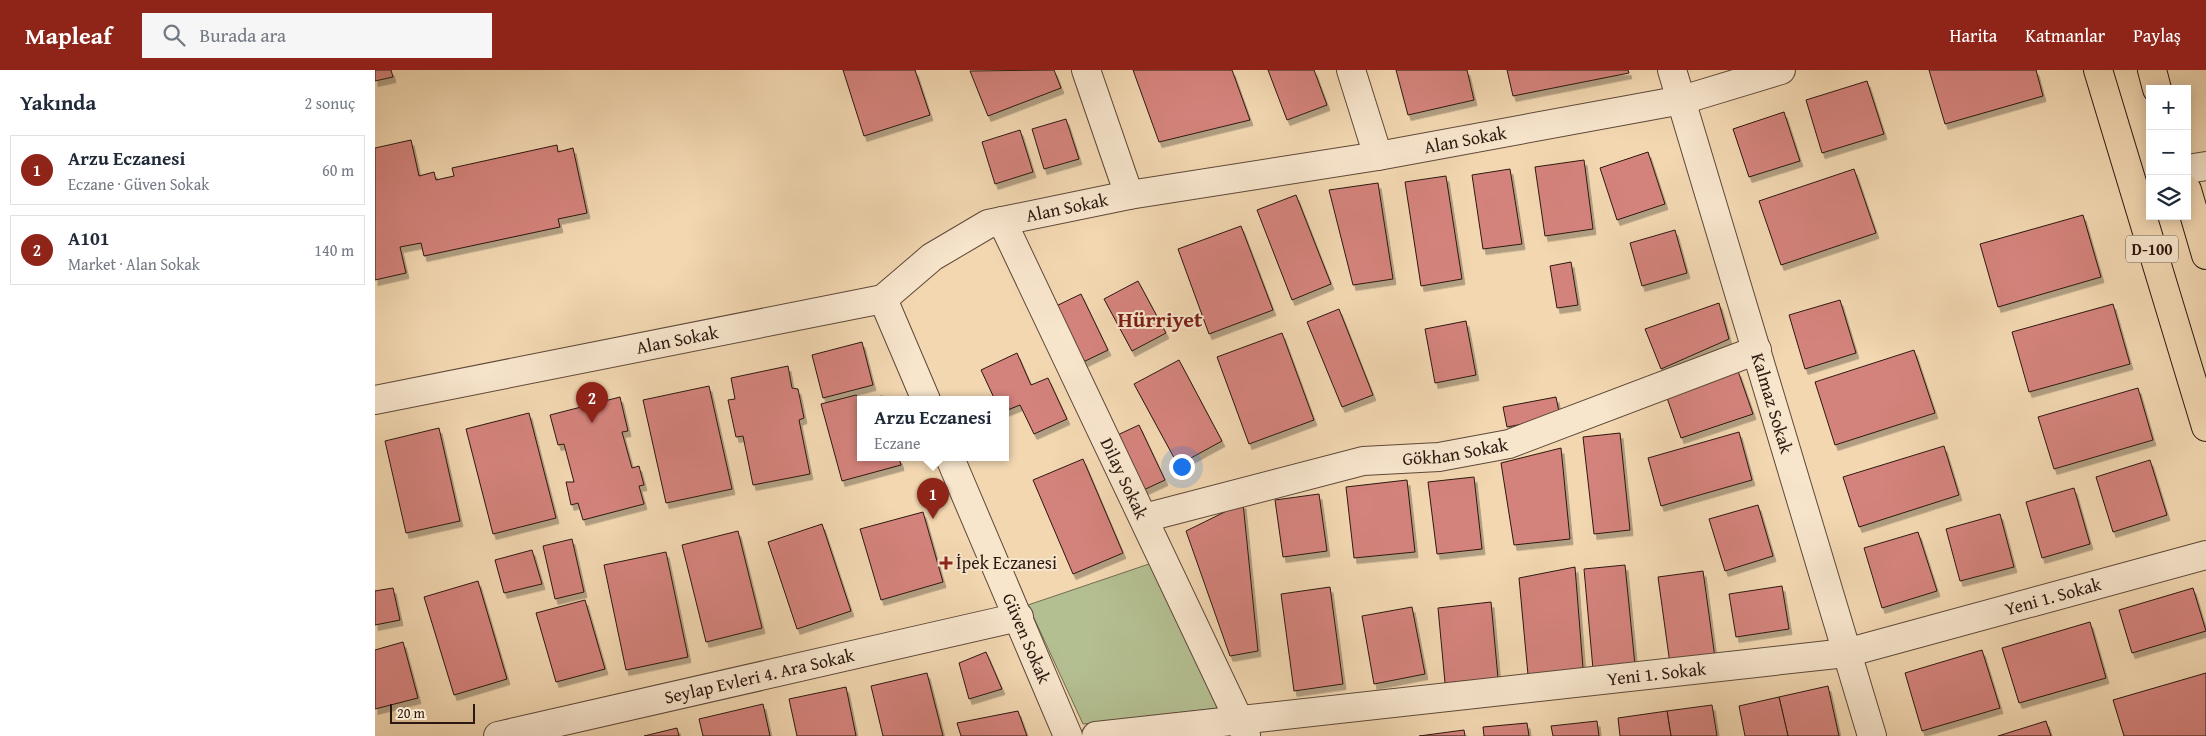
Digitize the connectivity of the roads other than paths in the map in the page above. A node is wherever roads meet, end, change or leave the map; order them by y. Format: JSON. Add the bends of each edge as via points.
{"nodes":[{"id":1,"x":1086,"y":70,"type":"edge"},
{"id":2,"x":1351,"y":70,"type":"edge"},
{"id":3,"x":1672,"y":70,"type":"edge"},
{"id":4,"x":1781,"y":70,"type":"edge"},
{"id":5,"x":2098,"y":70,"type":"edge"},
{"id":6,"x":2151,"y":70,"type":"edge"},
{"id":7,"x":2156,"y":85,"type":"edge"},
{"id":8,"x":1682,"y":100,"type":"junction"},
{"id":9,"x":1378,"y":156,"type":"junction"},
{"id":10,"x":2206,"y":166,"type":"edge"},
{"id":11,"x":2191,"y":168,"type":"edge"},
{"id":12,"x":1129,"y":195,"type":"junction"},
{"id":13,"x":2191,"y":204,"type":"edge"},
{"id":14,"x":1002,"y":221,"type":"junction"},
{"id":15,"x":2206,"y":255,"type":"edge"},
{"id":16,"x":883,"y":299,"type":"junction"},
{"id":17,"x":1757,"y":350,"type":"junction"},
{"id":18,"x":924,"y":396,"type":"edge"},
{"id":19,"x":375,"y":400,"type":"edge"},
{"id":20,"x":2206,"y":427,"type":"edge"},
{"id":21,"x":951,"y":461,"type":"edge"},
{"id":22,"x":1144,"y":518,"type":"junction"},
{"id":23,"x":2206,"y":555,"type":"edge"},
{"id":24,"x":1019,"y":617,"type":"junction"},
{"id":25,"x":1846,"y":653,"type":"junction"},
{"id":26,"x":1243,"y":728,"type":"edge"},
{"id":27,"x":498,"y":736,"type":"edge"},
{"id":28,"x":1068,"y":736,"type":"edge"},
{"id":29,"x":1096,"y":736,"type":"edge"},
{"id":30,"x":1872,"y":736,"type":"edge"}],
"edges":[{"from":1,"to":12,"type":"street"},
{"from":2,"to":9,"type":"street"},
{"from":3,"to":8,"type":"street","name":"Kalmaz Sokak"},
{"from":4,"to":8,"type":"street","name":"Alan Sokak"},
{"from":5,"to":20,"type":"highway","number":"D-100"},
{"from":6,"to":7,"type":"highway"},
{"from":8,"to":9,"type":"street","name":"Alan Sokak"},
{"from":8,"to":17,"type":"street","name":"Kalmaz Sokak"},
{"from":9,"to":12,"type":"street","name":"Alan Sokak"},
{"from":10,"to":11,"type":"street"},
{"from":12,"to":14,"type":"street","name":"Alan Sokak"},
{"from":13,"to":15,"type":"highway","number":"D-100"},
{"from":14,"to":16,"type":"street","name":"Alan Sokak","via":[[988,224],[932,257]]},
{"from":14,"to":22,"type":"street","name":"Dilay Sokak"},
{"from":16,"to":18,"type":"street"},
{"from":16,"to":19,"type":"street","name":"Alan Sokak"},
{"from":17,"to":22,"type":"street","name":"Gökhan Sokak","via":[[1509,444],[1439,457],[1363,461]]},
{"from":17,"to":25,"type":"street","name":"Kalmaz Sokak"},
{"from":21,"to":24,"type":"street","name":"Güven Sokak"},
{"from":22,"to":26,"type":"street","name":"Dilay Sokak"},
{"from":23,"to":25,"type":"street","name":"Yeni 1. Sokak"},
{"from":24,"to":27,"type":"street","name":"Seylap Evleri 4. Ara Sokak"},
{"from":24,"to":28,"type":"street","name":"Güven Sokak"},
{"from":25,"to":26,"type":"street","name":"Yeni 1. Sokak"},
{"from":25,"to":30,"type":"street","name":"Kalmaz Sokak"},
{"from":26,"to":29,"type":"street","name":"Yeni 1. Sokak"}]}
